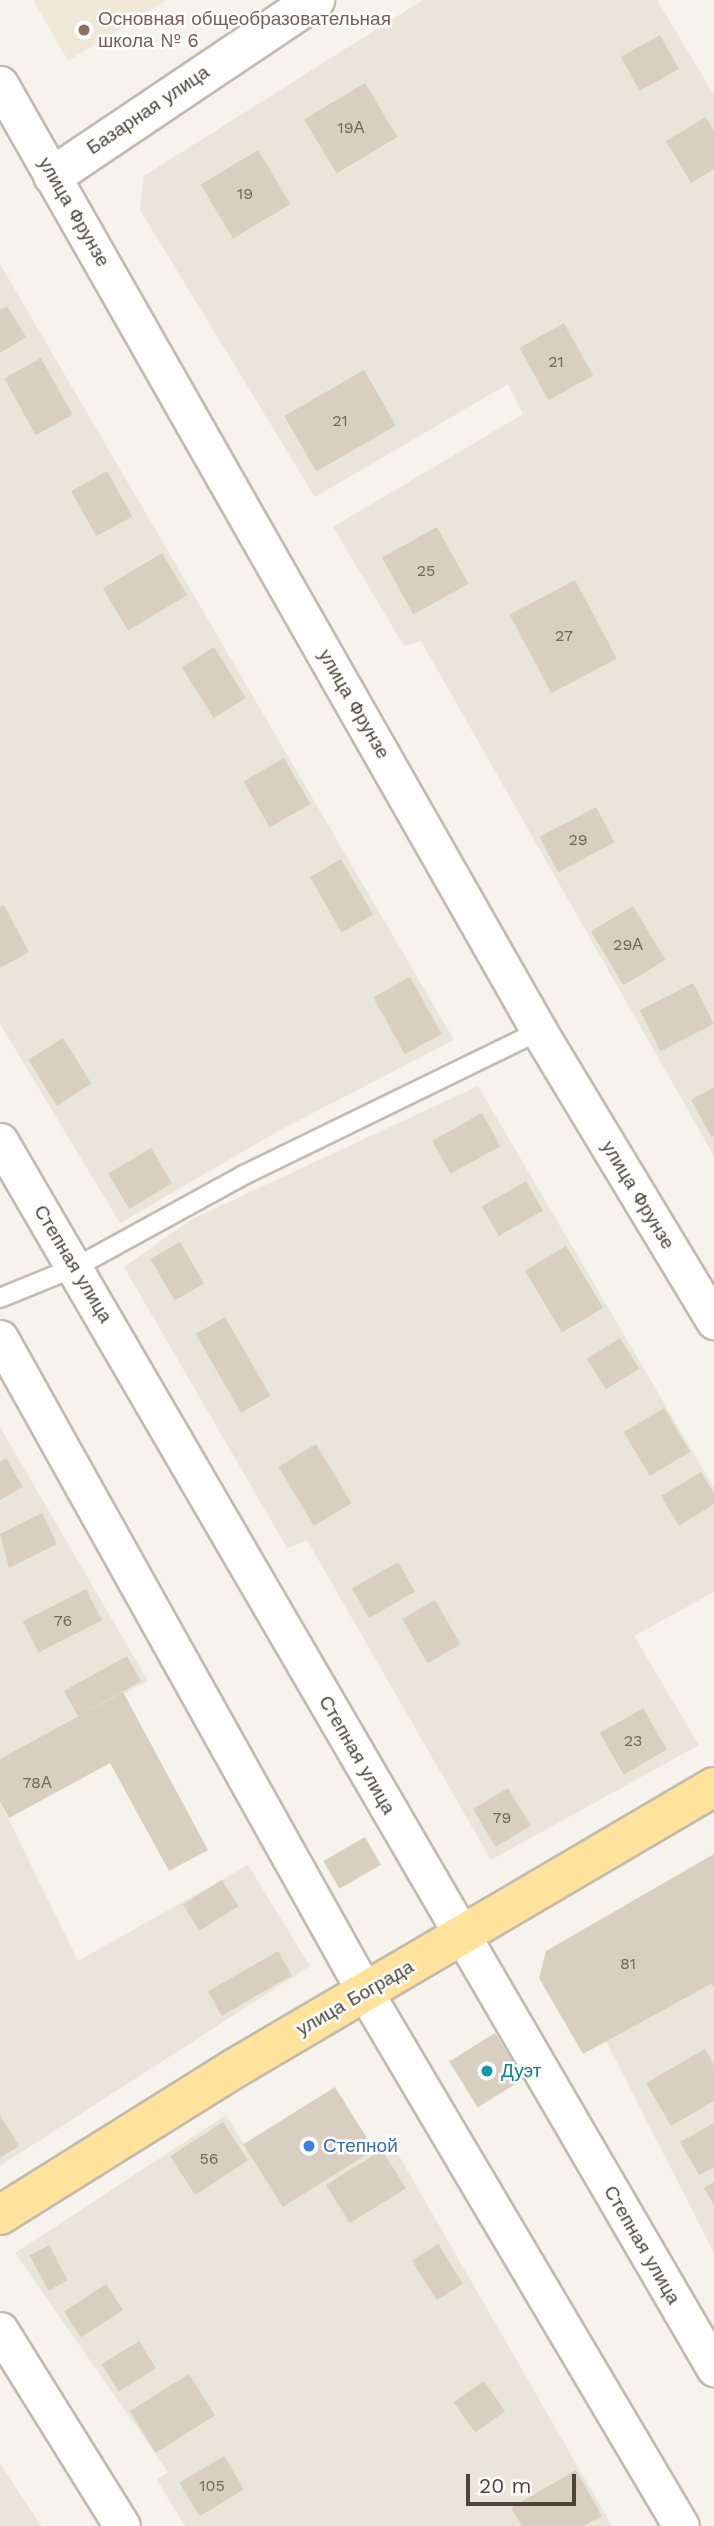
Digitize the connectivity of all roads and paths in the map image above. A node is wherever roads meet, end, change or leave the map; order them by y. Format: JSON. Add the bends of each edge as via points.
{"nodes":[{"id":1,"x":315,"y":0,"type":"edge"},
{"id":2,"x":0,"y":84,"type":"edge"},
{"id":3,"x":53,"y":176,"type":"junction"},
{"id":4,"x":539,"y":1031,"type":"junction"},
{"id":5,"x":0,"y":1141,"type":"edge"},
{"id":6,"x":76,"y":1267,"type":"junction"},
{"id":7,"x":0,"y":1298,"type":"edge"},
{"id":8,"x":714,"y":1321,"type":"edge"},
{"id":9,"x":0,"y":1338,"type":"edge"},
{"id":10,"x":714,"y":1787,"type":"edge"},
{"id":11,"x":461,"y":1936,"type":"junction"},
{"id":12,"x":365,"y":1992,"type":"junction"},
{"id":13,"x":0,"y":2215,"type":"edge"},
{"id":14,"x":0,"y":2330,"type":"edge"},
{"id":15,"x":714,"y":2368,"type":"edge"},
{"id":16,"x":122,"y":2526,"type":"edge"},
{"id":17,"x":681,"y":2526,"type":"edge"}],
"edges":[{"from":1,"to":3,"type":"street","name":"Базарная улица"},
{"from":2,"to":3,"type":"street","name":"улица Фрунзе"},
{"from":3,"to":4,"type":"street","name":"улица Фрунзе"},
{"from":4,"to":6,"type":"lane","via":[[244,1175]]},
{"from":4,"to":8,"type":"street","name":"улица Фрунзе"},
{"from":5,"to":6,"type":"street","name":"Степная улица"},
{"from":6,"to":7,"type":"lane"},
{"from":6,"to":11,"type":"street","name":"Степная улица"},
{"from":9,"to":12,"type":"street"},
{"from":10,"to":11,"type":"main road","name":"улица Бограда"},
{"from":11,"to":12,"type":"main road","name":"улица Бограда"},
{"from":11,"to":15,"type":"street","name":"Степная улица"},
{"from":12,"to":13,"type":"main road","name":"улица Бограда"},
{"from":12,"to":17,"type":"street"},
{"from":14,"to":16,"type":"street"}]}
